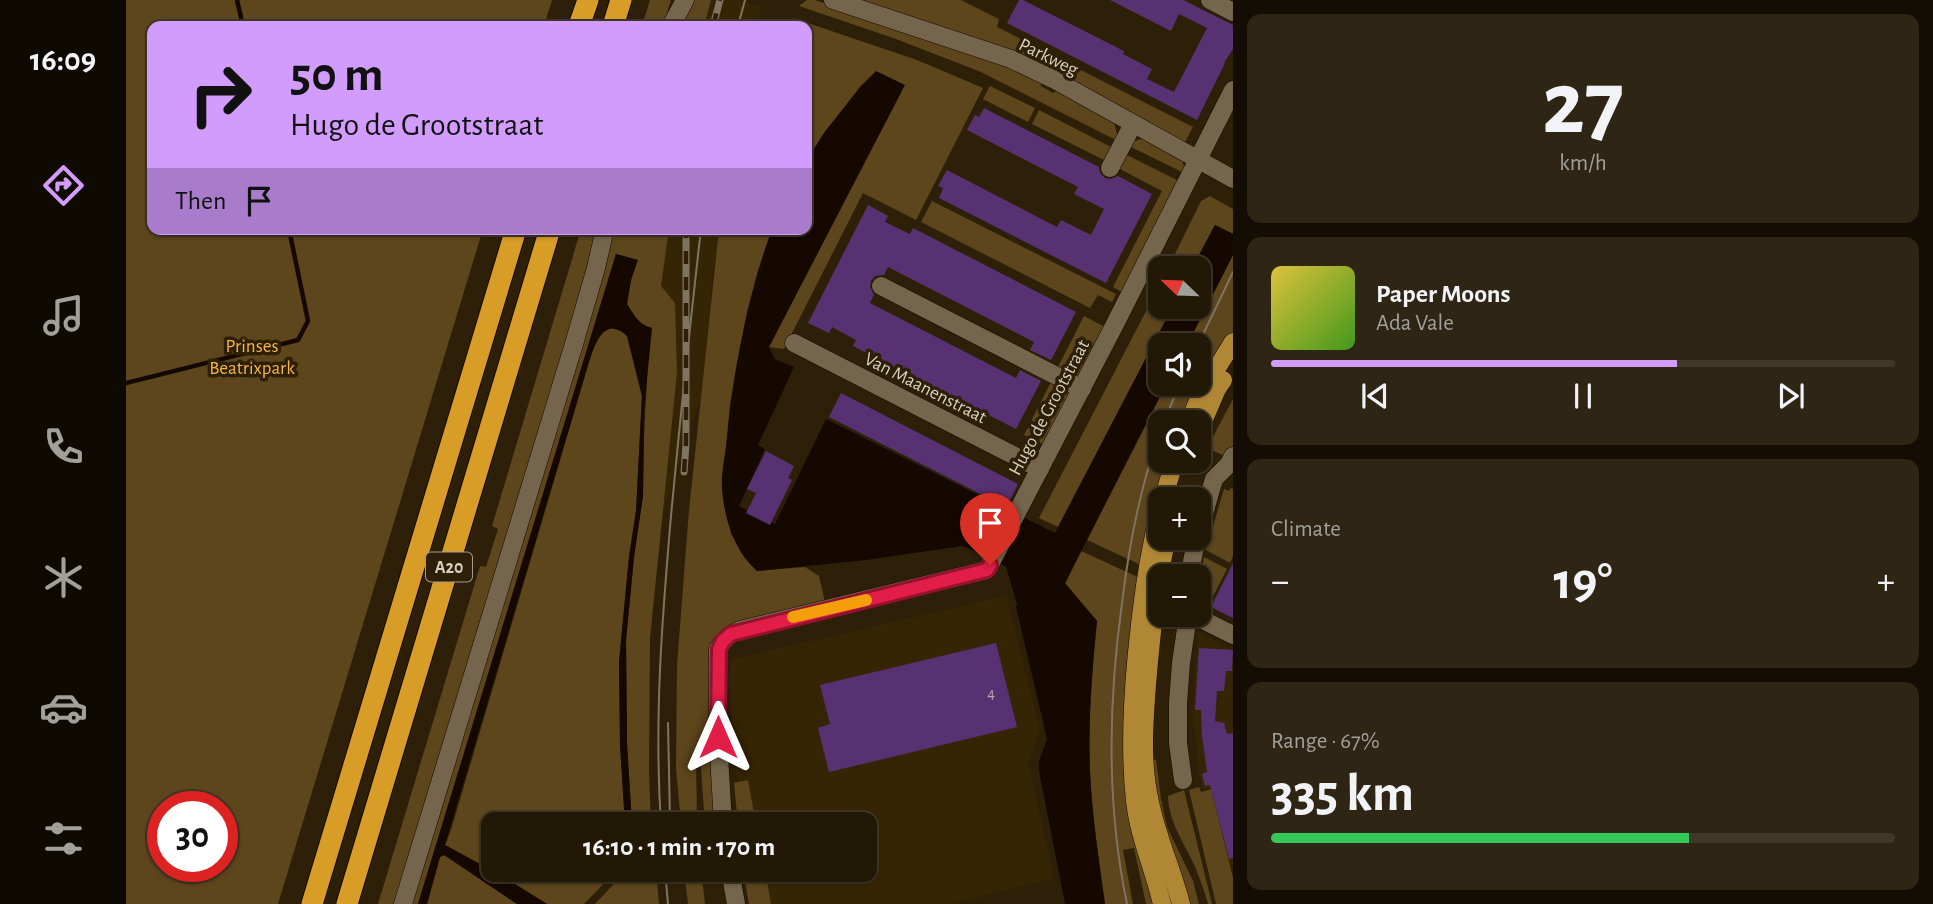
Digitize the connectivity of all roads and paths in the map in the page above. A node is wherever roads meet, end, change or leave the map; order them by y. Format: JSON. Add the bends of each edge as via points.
{"nodes":[{"id":1,"x":581,"y":0,"type":"edge"},
{"id":2,"x":588,"y":0,"type":"edge"},
{"id":3,"x":621,"y":0,"type":"edge"},
{"id":4,"x":685,"y":0,"type":"edge"},
{"id":5,"x":833,"y":0,"type":"edge"},
{"id":6,"x":1209,"y":0,"type":"edge"},
{"id":7,"x":1233,"y":12,"type":"edge"},
{"id":8,"x":579,"y":21,"type":"edge"},
{"id":9,"x":581,"y":21,"type":"edge"},
{"id":10,"x":615,"y":21,"type":"edge"},
{"id":11,"x":674,"y":21,"type":"edge"},
{"id":12,"x":1233,"y":90,"type":"edge"},
{"id":13,"x":1133,"y":124,"type":"junction"},
{"id":14,"x":1198,"y":159,"type":"junction"},
{"id":15,"x":1110,"y":168,"type":"dead end"},
{"id":16,"x":1233,"y":179,"type":"edge"},
{"id":17,"x":514,"y":235,"type":"edge"},
{"id":18,"x":548,"y":235,"type":"edge"},
{"id":19,"x":604,"y":235,"type":"edge"},
{"id":20,"x":881,"y":286,"type":"dead end"},
{"id":21,"x":1233,"y":342,"type":"edge"},
{"id":22,"x":793,"y":343,"type":"dead end"},
{"id":23,"x":1233,"y":366,"type":"edge"},
{"id":24,"x":1082,"y":388,"type":"junction"},
{"id":25,"x":1195,"y":410,"type":"edge"},
{"id":26,"x":1208,"y":410,"type":"edge"},
{"id":27,"x":1232,"y":462,"type":"edge"},
{"id":28,"x":1040,"y":469,"type":"junction"},
{"id":29,"x":1211,"y":489,"type":"edge"},
{"id":30,"x":1152,"y":550,"type":"edge"},
{"id":31,"x":1164,"y":550,"type":"edge"},
{"id":32,"x":1211,"y":624,"type":"edge"},
{"id":33,"x":1186,"y":627,"type":"edge"},
{"id":34,"x":1233,"y":635,"type":"edge"},
{"id":35,"x":1183,"y":780,"type":"dead end"},
{"id":36,"x":722,"y":812,"type":"edge"},
{"id":37,"x":732,"y":882,"type":"edge"},
{"id":38,"x":312,"y":904,"type":"edge"},
{"id":39,"x":347,"y":904,"type":"edge"},
{"id":40,"x":403,"y":904,"type":"edge"},
{"id":41,"x":736,"y":904,"type":"edge"},
{"id":42,"x":1162,"y":904,"type":"edge"},
{"id":43,"x":1181,"y":904,"type":"edge"}],
"edges":[{"from":1,"to":8,"type":"highway"},
{"from":2,"to":9,"type":"highway"},
{"from":3,"to":10,"type":"highway"},
{"from":4,"to":11,"type":"street"},
{"from":5,"to":13,"type":"street","name":"Parkweg","via":[[1011,59]]},
{"from":6,"to":7,"type":"street"},
{"from":12,"to":14,"type":"street","name":"Hugo de Grootstraat"},
{"from":13,"to":14,"type":"street","name":"Parkweg"},
{"from":13,"to":15,"type":"street"},
{"from":14,"to":16,"type":"street","name":"Parkweg"},
{"from":14,"to":24,"type":"street","name":"Hugo de Grootstraat"},
{"from":17,"to":38,"type":"highway","number":"A20"},
{"from":18,"to":39,"type":"highway","number":"A20"},
{"from":19,"to":40,"type":"street"},
{"from":20,"to":24,"type":"street"},
{"from":21,"to":25,"type":"main road"},
{"from":22,"to":28,"type":"street","name":"Van Maanenstraat"},
{"from":23,"to":26,"type":"main road"},
{"from":24,"to":28,"type":"street","name":"Hugo de Grootstraat"},
{"from":27,"to":29,"type":"street","via":[[1214,479]]},
{"from":28,"to":36,"type":"street","name":"Hugo de Grootstraat","via":[[987,570],[740,630],[723,641],[719,649],[718,737]]},
{"from":30,"to":42,"type":"main road","via":[[1132,723],[1137,813]]},
{"from":31,"to":43,"type":"main road","via":[[1154,608],[1143,741],[1156,830]]},
{"from":32,"to":34,"type":"street"},
{"from":33,"to":35,"type":"street","via":[[1178,703]]},
{"from":37,"to":41,"type":"street"}]}
